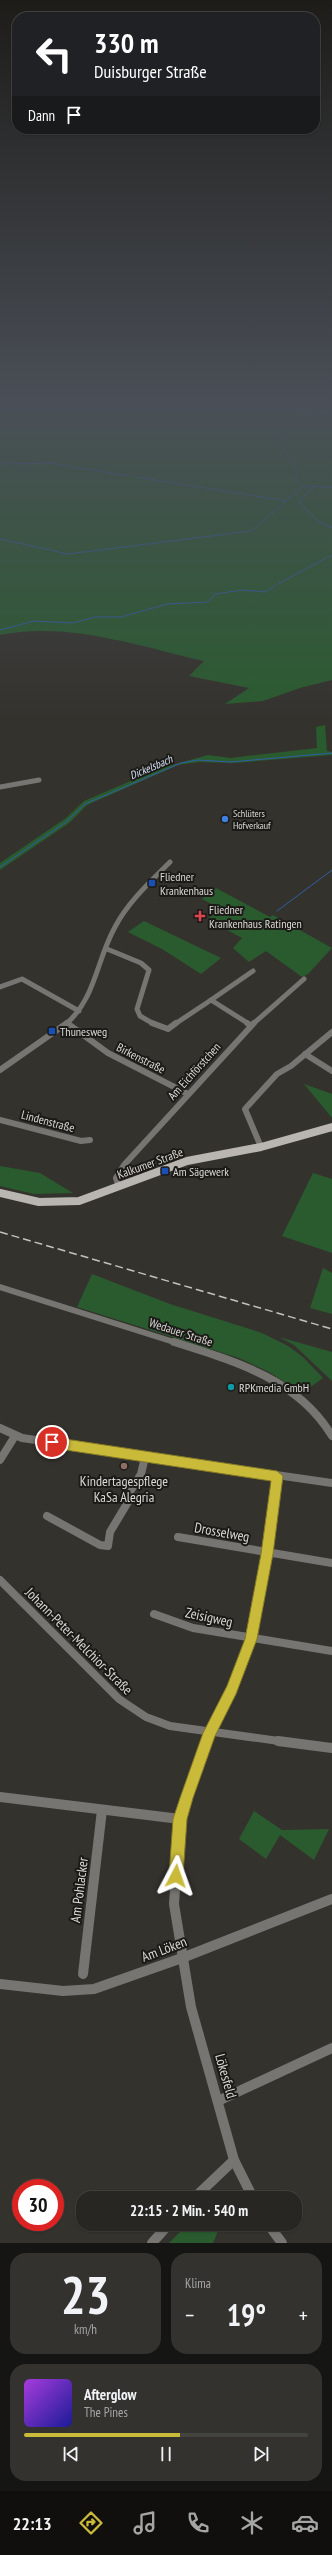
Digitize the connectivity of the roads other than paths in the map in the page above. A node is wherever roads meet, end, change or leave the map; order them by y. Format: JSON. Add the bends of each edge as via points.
{"nodes":[{"id":1,"x":39,"y":780,"type":"dead end"},
{"id":2,"x":0,"y":787,"type":"edge"},
{"id":3,"x":170,"y":862,"type":"dead end"},
{"id":4,"x":106,"y":949,"type":"junction"},
{"id":5,"x":253,"y":971,"type":"dead end"},
{"id":6,"x":304,"y":979,"type":"dead end"},
{"id":7,"x":0,"y":987,"type":"edge"},
{"id":8,"x":211,"y":1000,"type":"junction"},
{"id":9,"x":79,"y":1011,"type":"junction"},
{"id":10,"x":67,"y":1023,"type":"junction"},
{"id":11,"x":250,"y":1025,"type":"junction"},
{"id":12,"x":332,"y":1032,"type":"edge"},
{"id":13,"x":305,"y":1054,"type":"junction"},
{"id":14,"x":0,"y":1070,"type":"edge"},
{"id":15,"x":332,"y":1071,"type":"edge"},
{"id":16,"x":188,"y":1094,"type":"junction"},
{"id":17,"x":0,"y":1120,"type":"edge"},
{"id":18,"x":332,"y":1127,"type":"edge"},
{"id":19,"x":90,"y":1140,"type":"dead end"},
{"id":20,"x":261,"y":1147,"type":"junction"},
{"id":21,"x":119,"y":1187,"type":"junction"},
{"id":22,"x":0,"y":1193,"type":"edge"},
{"id":23,"x":0,"y":1287,"type":"edge"},
{"id":24,"x":0,"y":1428,"type":"edge"},
{"id":25,"x":15,"y":1436,"type":"junction"},
{"id":26,"x":332,"y":1436,"type":"edge"},
{"id":27,"x":145,"y":1457,"type":"junction"},
{"id":28,"x":0,"y":1460,"type":"edge"},
{"id":29,"x":277,"y":1476,"type":"junction"},
{"id":30,"x":332,"y":1483,"type":"edge"},
{"id":31,"x":47,"y":1516,"type":"dead end"},
{"id":32,"x":178,"y":1537,"type":"dead end"},
{"id":33,"x":267,"y":1554,"type":"junction"},
{"id":34,"x":332,"y":1563,"type":"edge"},
{"id":35,"x":0,"y":1580,"type":"edge"},
{"id":36,"x":154,"y":1614,"type":"dead end"},
{"id":37,"x":251,"y":1639,"type":"junction"},
{"id":38,"x":332,"y":1651,"type":"edge"},
{"id":39,"x":209,"y":1733,"type":"junction"},
{"id":40,"x":332,"y":1748,"type":"edge"},
{"id":41,"x":0,"y":1797,"type":"edge"},
{"id":42,"x":102,"y":1810,"type":"junction"},
{"id":43,"x":180,"y":1819,"type":"junction"},
{"id":44,"x":332,"y":1899,"type":"edge"},
{"id":45,"x":182,"y":1958,"type":"junction"},
{"id":46,"x":83,"y":1974,"type":"dead end"},
{"id":47,"x":0,"y":1984,"type":"edge"},
{"id":48,"x":332,"y":2048,"type":"edge"},
{"id":49,"x":218,"y":2101,"type":"junction"},
{"id":50,"x":234,"y":2160,"type":"junction"},
{"id":51,"x":201,"y":2191,"type":"edge"},
{"id":52,"x":250,"y":2191,"type":"edge"},
{"id":53,"x":163,"y":2231,"type":"edge"},
{"id":54,"x":273,"y":2231,"type":"edge"},
{"id":55,"x":152,"y":2243,"type":"edge"},
{"id":56,"x":282,"y":2243,"type":"edge"}],
"edges":[{"from":1,"to":2,"type":"street"},
{"from":3,"to":4,"type":"street","via":[[118,922]]},
{"from":4,"to":8,"type":"street","via":[[141,963],[149,970],[137,1009],[140,1016],[158,1027],[170,1028]]},
{"from":4,"to":9,"type":"street","via":[[87,1000]]},
{"from":5,"to":8,"type":"street"},
{"from":6,"to":11,"type":"street","name":"Am Eichförstchen"},
{"from":7,"to":9,"type":"street","via":[[22,979]]},
{"from":8,"to":11,"type":"street"},
{"from":9,"to":10,"type":"street"},
{"from":10,"to":14,"type":"street"},
{"from":10,"to":16,"type":"street","name":"Birkenstraße","via":[[108,1054]]},
{"from":11,"to":16,"type":"street","name":"Am Eichförstchen"},
{"from":12,"to":13,"type":"street"},
{"from":13,"to":15,"type":"street"},
{"from":13,"to":20,"type":"street","via":[[277,1074],[245,1109]]},
{"from":16,"to":21,"type":"street","name":"Am Eichförstchen","via":[[119,1171],[116,1181]]},
{"from":17,"to":19,"type":"street","name":"Lindenstraße","via":[[81,1141]]},
{"from":18,"to":20,"type":"main road","name":"Kalkumer Straße"},
{"from":20,"to":21,"type":"main road","name":"Kalkumer Straße","via":[[188,1161]]},
{"from":21,"to":22,"type":"main road","name":"Kalkumer Straße","via":[[97,1196],[66,1202],[39,1202]]},
{"from":23,"to":26,"type":"street","name":"Wedauer Straße","via":[[235,1361],[262,1373],[305,1402],[327,1426]]},
{"from":24,"to":25,"type":"street"},
{"from":25,"to":27,"type":"street"},
{"from":25,"to":28,"type":"street"},
{"from":27,"to":29,"type":"street"},
{"from":27,"to":31,"type":"street","via":[[141,1474],[128,1496],[128,1502],[110,1532],[108,1546],[100,1545]]},
{"from":29,"to":30,"type":"street"},
{"from":29,"to":33,"type":"street","name":"Lökesfeld"},
{"from":32,"to":33,"type":"street","name":"Drosselweg"},
{"from":33,"to":34,"type":"street","name":"Drosselweg"},
{"from":33,"to":37,"type":"street","name":"Lökesfeld"},
{"from":35,"to":39,"type":"street","name":"Johann-Peter-Melchior-Straße","via":[[90,1672],[130,1708],[170,1726]]},
{"from":36,"to":37,"type":"street","name":"Zeisigweg","via":[[181,1625]]},
{"from":37,"to":38,"type":"street","name":"Zeisigweg"},
{"from":37,"to":39,"type":"street","name":"Lökesfeld","via":[[234,1683]]},
{"from":39,"to":40,"type":"street","name":"Johann-Peter-Melchior-Straße"},
{"from":39,"to":43,"type":"street","name":"Lökesfeld"},
{"from":41,"to":42,"type":"street"},
{"from":42,"to":43,"type":"street"},
{"from":42,"to":46,"type":"street","name":"Am Pohlacker"},
{"from":43,"to":45,"type":"street","name":"Lökesfeld","via":[[174,1904]]},
{"from":44,"to":45,"type":"street","name":"Am Löken"},
{"from":45,"to":47,"type":"street","name":"Am Löken","via":[[82,1991]]},
{"from":45,"to":49,"type":"street","name":"Lökesfeld","via":[[191,2007]]},
{"from":48,"to":49,"type":"street"},
{"from":49,"to":50,"type":"street","name":"Lökesfeld"},
{"from":50,"to":51,"type":"street"},
{"from":50,"to":52,"type":"street","name":"Lökesfeld"},
{"from":53,"to":55,"type":"street"},
{"from":54,"to":56,"type":"street"}]}
